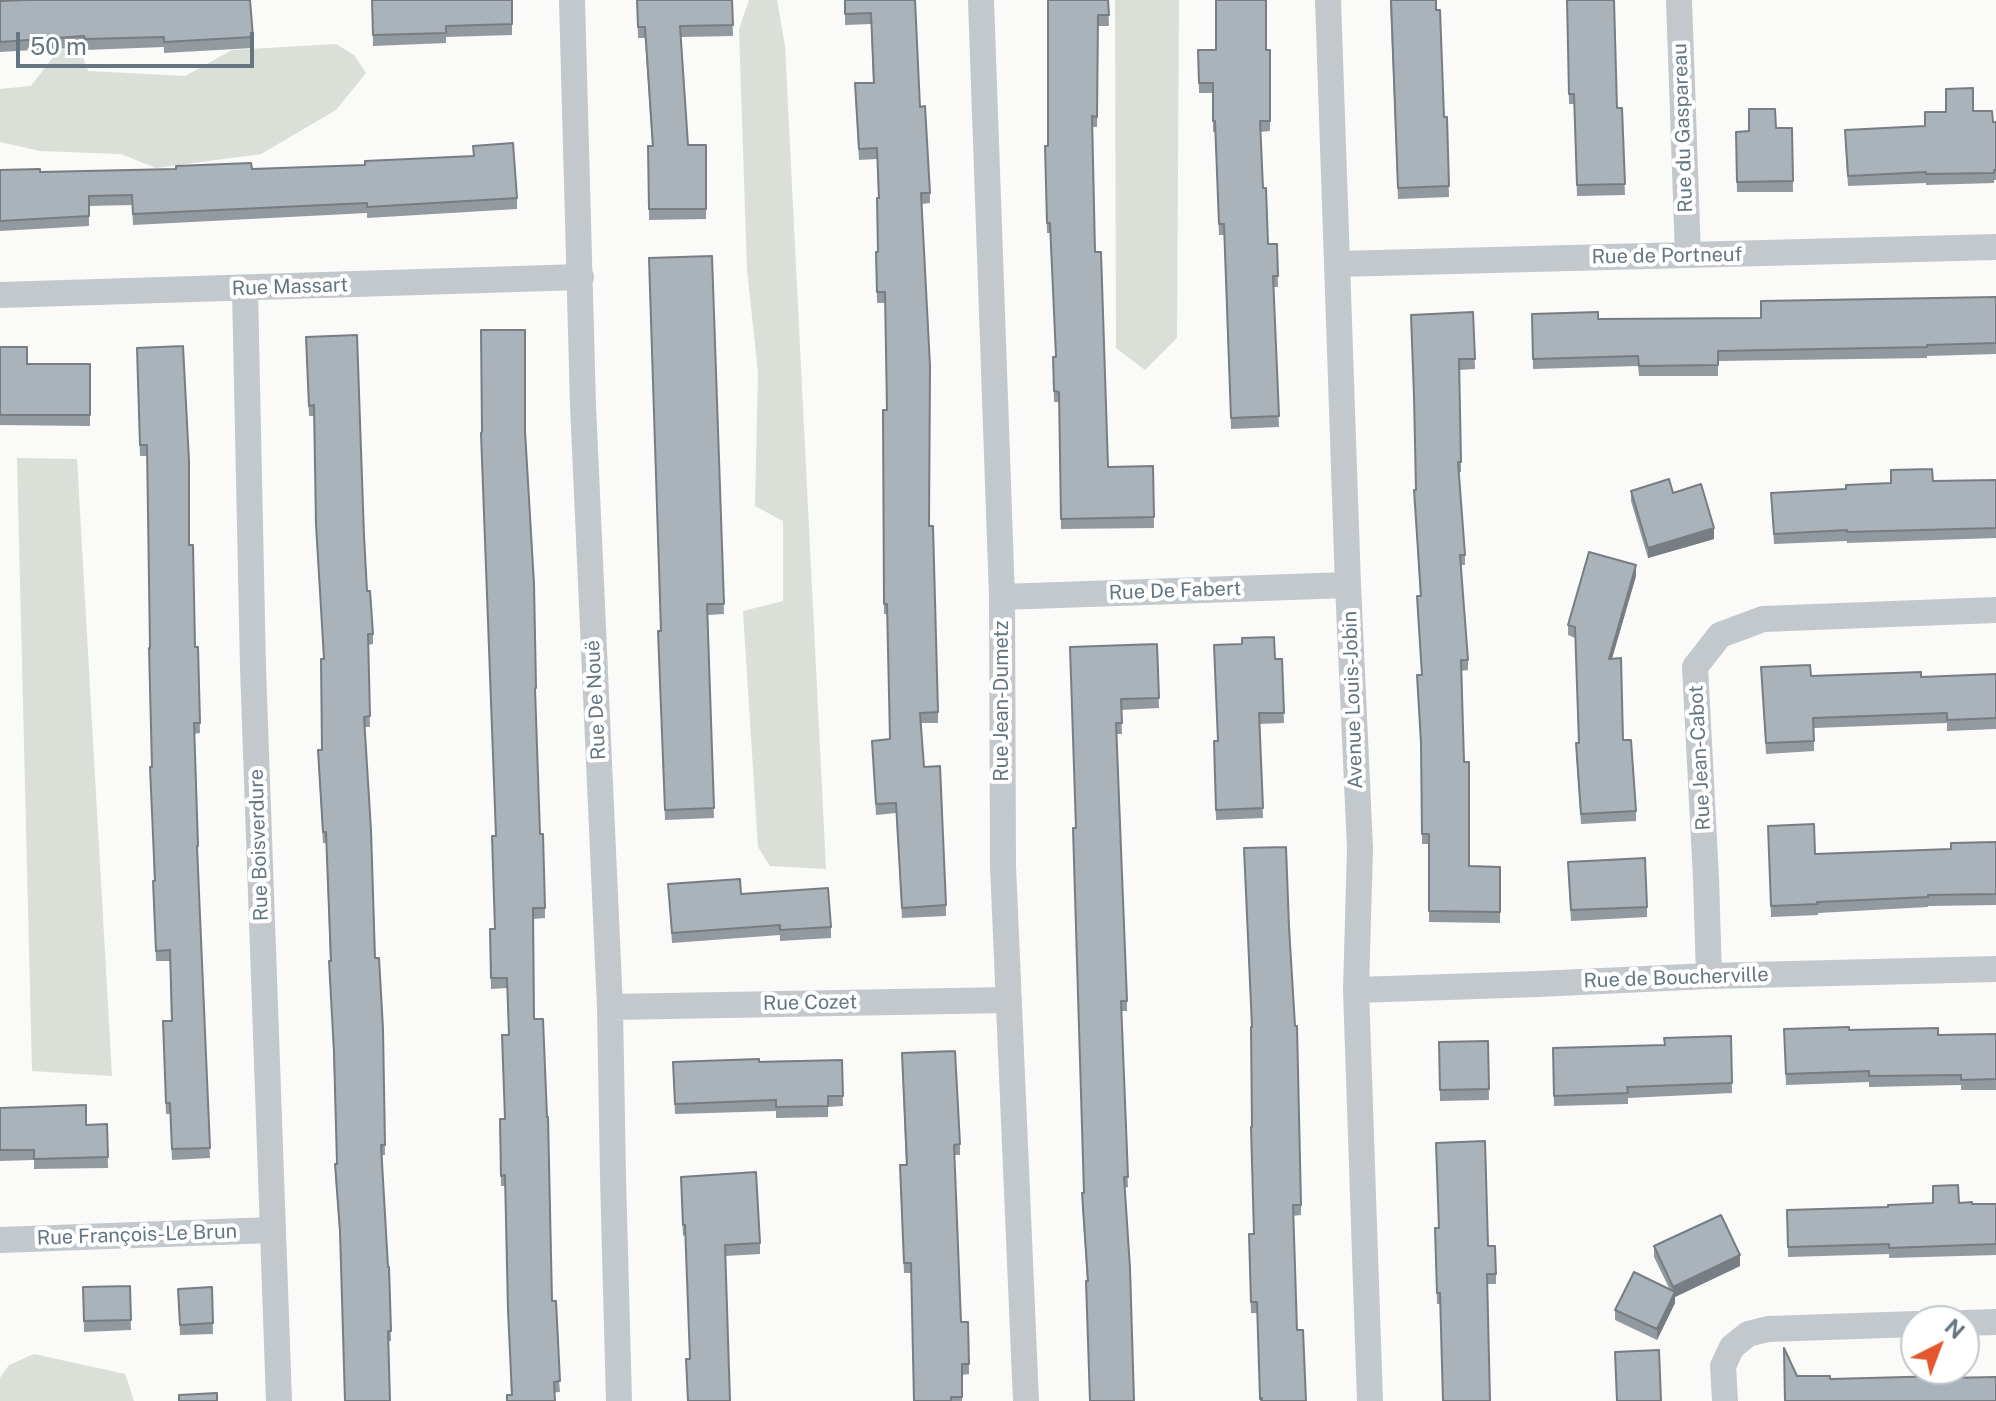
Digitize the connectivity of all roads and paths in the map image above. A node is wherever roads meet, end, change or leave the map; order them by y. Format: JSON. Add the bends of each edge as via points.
{"nodes":[{"id":1,"x":572,"y":0,"type":"edge"},
{"id":2,"x":981,"y":0,"type":"edge"},
{"id":3,"x":1328,"y":0,"type":"edge"},
{"id":4,"x":1679,"y":0,"type":"edge"},
{"id":5,"x":1996,"y":247,"type":"edge"},
{"id":6,"x":1688,"y":255,"type":"junction"},
{"id":7,"x":1338,"y":264,"type":"junction"},
{"id":8,"x":581,"y":277,"type":"junction"},
{"id":9,"x":245,"y":289,"type":"junction"},
{"id":10,"x":0,"y":295,"type":"edge"},
{"id":11,"x":1348,"y":585,"type":"junction"},
{"id":12,"x":1002,"y":597,"type":"junction"},
{"id":13,"x":1996,"y":610,"type":"edge"},
{"id":14,"x":1996,"y":969,"type":"edge"},
{"id":15,"x":1709,"y":976,"type":"junction"},
{"id":16,"x":1356,"y":990,"type":"junction"},
{"id":17,"x":1009,"y":1000,"type":"junction"},
{"id":18,"x":610,"y":1007,"type":"junction"},
{"id":19,"x":273,"y":1230,"type":"junction"},
{"id":20,"x":0,"y":1240,"type":"edge"},
{"id":21,"x":1900,"y":1325,"type":"edge"},
{"id":22,"x":279,"y":1401,"type":"edge"},
{"id":23,"x":619,"y":1401,"type":"edge"},
{"id":24,"x":1026,"y":1401,"type":"edge"},
{"id":25,"x":1370,"y":1401,"type":"edge"},
{"id":26,"x":1725,"y":1401,"type":"edge"}],
"edges":[{"from":1,"to":8,"type":"street","name":"Rue De Nouë"},
{"from":2,"to":12,"type":"street","name":"Rue Jean-Dumetz"},
{"from":3,"to":7,"type":"street","name":"Avenue Louis-Jobin"},
{"from":4,"to":6,"type":"street","name":"Rue du Gaspareau"},
{"from":5,"to":6,"type":"street","name":"Rue de Portneuf"},
{"from":6,"to":7,"type":"street","name":"Rue de Portneuf"},
{"from":7,"to":11,"type":"street","name":"Avenue Louis-Jobin"},
{"from":8,"to":9,"type":"street","name":"Rue Massart"},
{"from":8,"to":18,"type":"street","name":"Rue De Nouë"},
{"from":9,"to":10,"type":"street","name":"Rue Massart"},
{"from":9,"to":19,"type":"street","name":"Rue Boisverdure"},
{"from":11,"to":12,"type":"street","name":"Rue De Fabert"},
{"from":11,"to":16,"type":"street","name":"Avenue Louis-Jobin","via":[[1360,848]]},
{"from":12,"to":17,"type":"street","name":"Rue Jean-Dumetz"},
{"from":13,"to":15,"type":"street","name":"Rue Jean-Cabot","via":[[1763,619],[1720,635],[1695,667]]},
{"from":14,"to":15,"type":"street","name":"Rue de Boucherville"},
{"from":15,"to":16,"type":"street","name":"Rue de Boucherville"},
{"from":16,"to":25,"type":"street","name":"Avenue Louis-Jobin"},
{"from":17,"to":18,"type":"street","name":"Rue Cozet"},
{"from":17,"to":24,"type":"street","name":"Rue Jean-Dumetz"},
{"from":18,"to":23,"type":"street","name":"Rue De Nouë"},
{"from":19,"to":20,"type":"street","name":"Rue François-Le Brun"},
{"from":19,"to":22,"type":"street","name":"Rue Boisverdure"},
{"from":21,"to":26,"type":"street","via":[[1748,1334],[1732,1347],[1723,1366]]}]}
